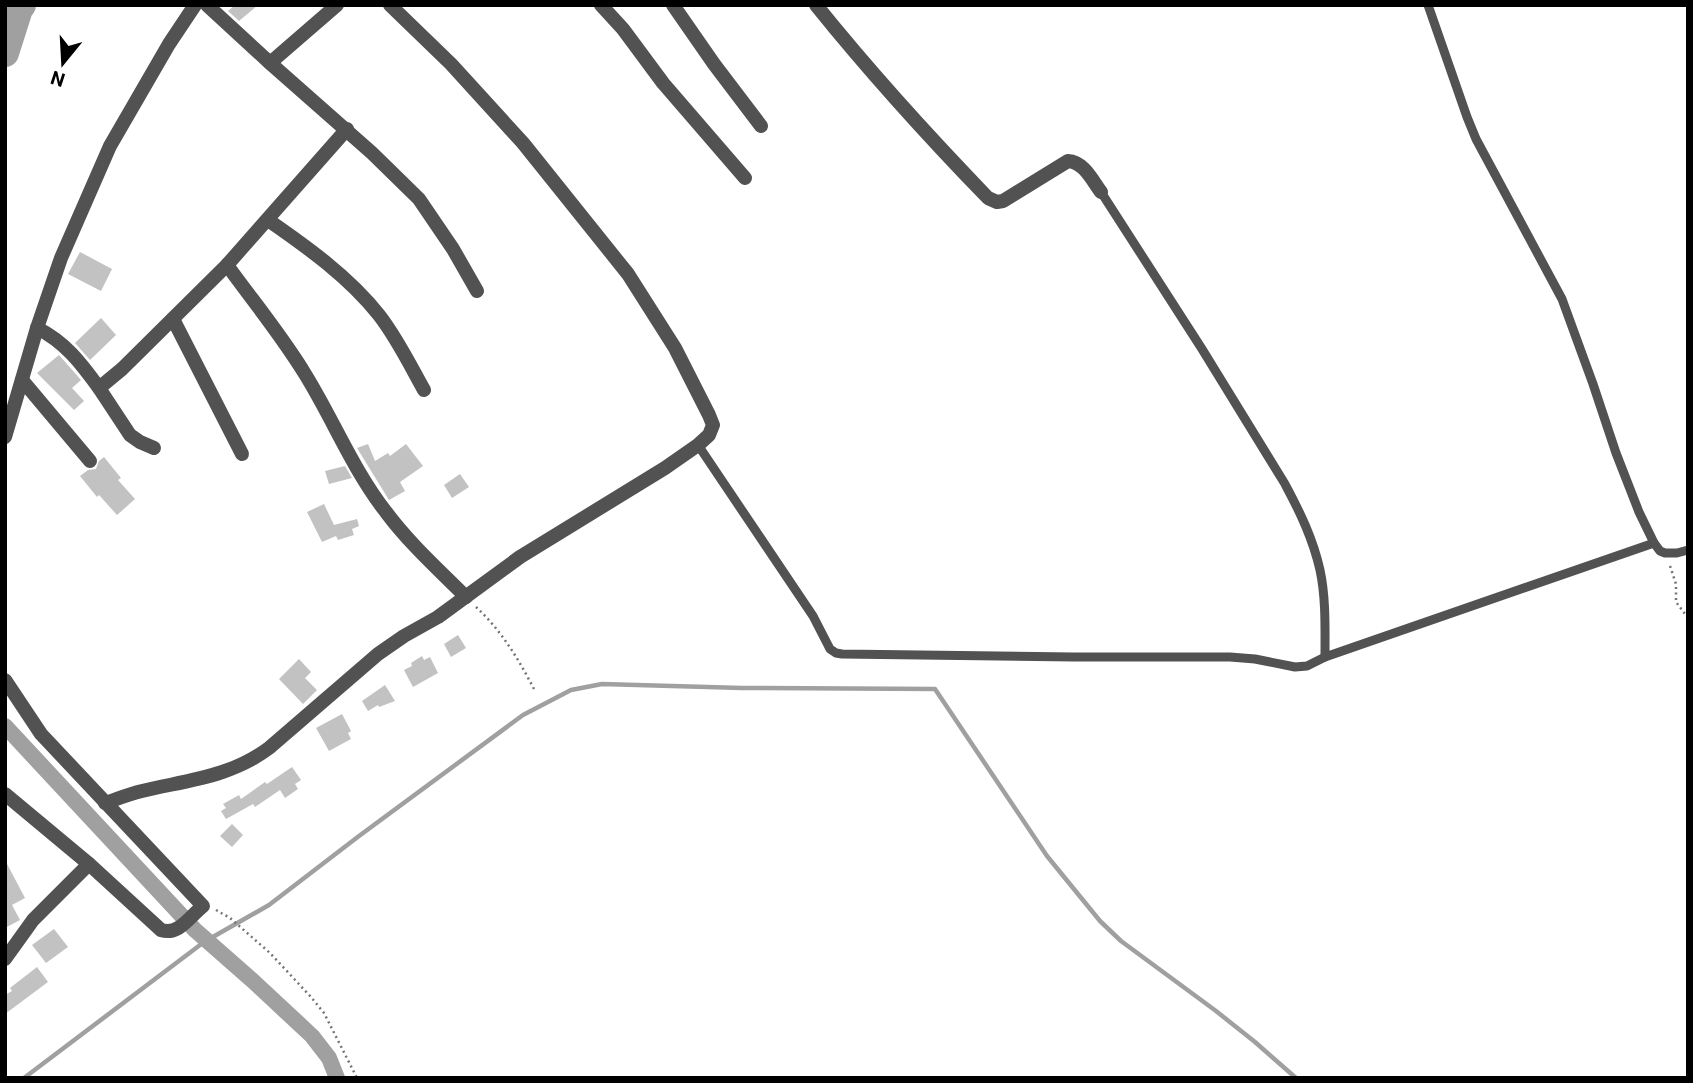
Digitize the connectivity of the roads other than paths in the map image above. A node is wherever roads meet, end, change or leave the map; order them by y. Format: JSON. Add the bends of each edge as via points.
{"nodes":[{"id":1,"x":195,"y":5,"type":"edge"},
{"id":2,"x":207,"y":5,"type":"edge"},
{"id":3,"x":337,"y":5,"type":"edge"},
{"id":4,"x":390,"y":5,"type":"edge"},
{"id":5,"x":601,"y":5,"type":"edge"},
{"id":6,"x":673,"y":5,"type":"edge"},
{"id":7,"x":816,"y":5,"type":"edge"},
{"id":8,"x":1428,"y":5,"type":"edge"},
{"id":9,"x":270,"y":63,"type":"junction"},
{"id":10,"x":761,"y":126,"type":"dead end"},
{"id":11,"x":346,"y":129,"type":"junction"},
{"id":12,"x":745,"y":178,"type":"dead end"},
{"id":13,"x":1101,"y":192,"type":"joint"},
{"id":14,"x":268,"y":220,"type":"junction"},
{"id":15,"x":227,"y":265,"type":"junction"},
{"id":16,"x":477,"y":291,"type":"dead end"},
{"id":17,"x":173,"y":319,"type":"junction"},
{"id":18,"x":37,"y":328,"type":"junction"},
{"id":19,"x":22,"y":380,"type":"junction"},
{"id":20,"x":99,"y":388,"type":"junction"},
{"id":21,"x":424,"y":390,"type":"dead end"},
{"id":22,"x":5,"y":437,"type":"edge"},
{"id":23,"x":698,"y":445,"type":"junction"},
{"id":24,"x":154,"y":448,"type":"dead end"},
{"id":25,"x":242,"y":454,"type":"dead end"},
{"id":26,"x":90,"y":461,"type":"dead end"},
{"id":27,"x":1654,"y":543,"type":"junction"},
{"id":28,"x":1688,"y":550,"type":"edge"},
{"id":29,"x":467,"y":597,"type":"junction"},
{"id":30,"x":1325,"y":657,"type":"junction"},
{"id":31,"x":5,"y":680,"type":"edge"},
{"id":32,"x":5,"y":794,"type":"edge"},
{"id":33,"x":105,"y":803,"type":"junction"},
{"id":34,"x":89,"y":864,"type":"junction"},
{"id":35,"x":5,"y":959,"type":"edge"}],
"edges":[{"from":1,"to":18,"type":"street","via":[[110,146],[61,258]]},
{"from":2,"to":9,"type":"street"},
{"from":3,"to":9,"type":"street"},
{"from":4,"to":23,"type":"street","via":[[452,64],[523,143],[628,274],[675,348],[709,415],[713,425]]},
{"from":5,"to":12,"type":"street"},
{"from":6,"to":10,"type":"street"},
{"from":7,"to":13,"type":"street","via":[[988,198],[1003,201],[1068,161],[1083,168]]},
{"from":8,"to":27,"type":"lane","via":[[1476,139],[1562,299],[1616,453]]},
{"from":9,"to":11,"type":"street"},
{"from":11,"to":14,"type":"street"},
{"from":11,"to":16,"type":"street","via":[[419,199]]},
{"from":13,"to":30,"type":"lane","via":[[1297,506],[1320,569]]},
{"from":14,"to":15,"type":"street"},
{"from":14,"to":21,"type":"street","via":[[341,276],[379,315]]},
{"from":15,"to":17,"type":"street"},
{"from":15,"to":29,"type":"street","via":[[304,373],[386,513]]},
{"from":17,"to":20,"type":"street"},
{"from":17,"to":25,"type":"street"},
{"from":18,"to":19,"type":"street"},
{"from":18,"to":20,"type":"street","via":[[66,347]]},
{"from":19,"to":22,"type":"street"},
{"from":19,"to":26,"type":"street"},
{"from":20,"to":24,"type":"street","via":[[124,429]]},
{"from":23,"to":29,"type":"street","via":[[520,557]]},
{"from":23,"to":30,"type":"lane","via":[[836,653],[1219,657],[1295,667]]},
{"from":27,"to":28,"type":"lane","via":[[1665,553]]},
{"from":27,"to":30,"type":"lane"},
{"from":29,"to":33,"type":"street","via":[[377,654],[254,759],[211,776]]},
{"from":31,"to":33,"type":"street","via":[[41,734]]},
{"from":32,"to":34,"type":"street"},
{"from":33,"to":34,"type":"street","via":[[198,910],[177,930],[161,930]]},
{"from":34,"to":35,"type":"street","via":[[33,920]]}]}
